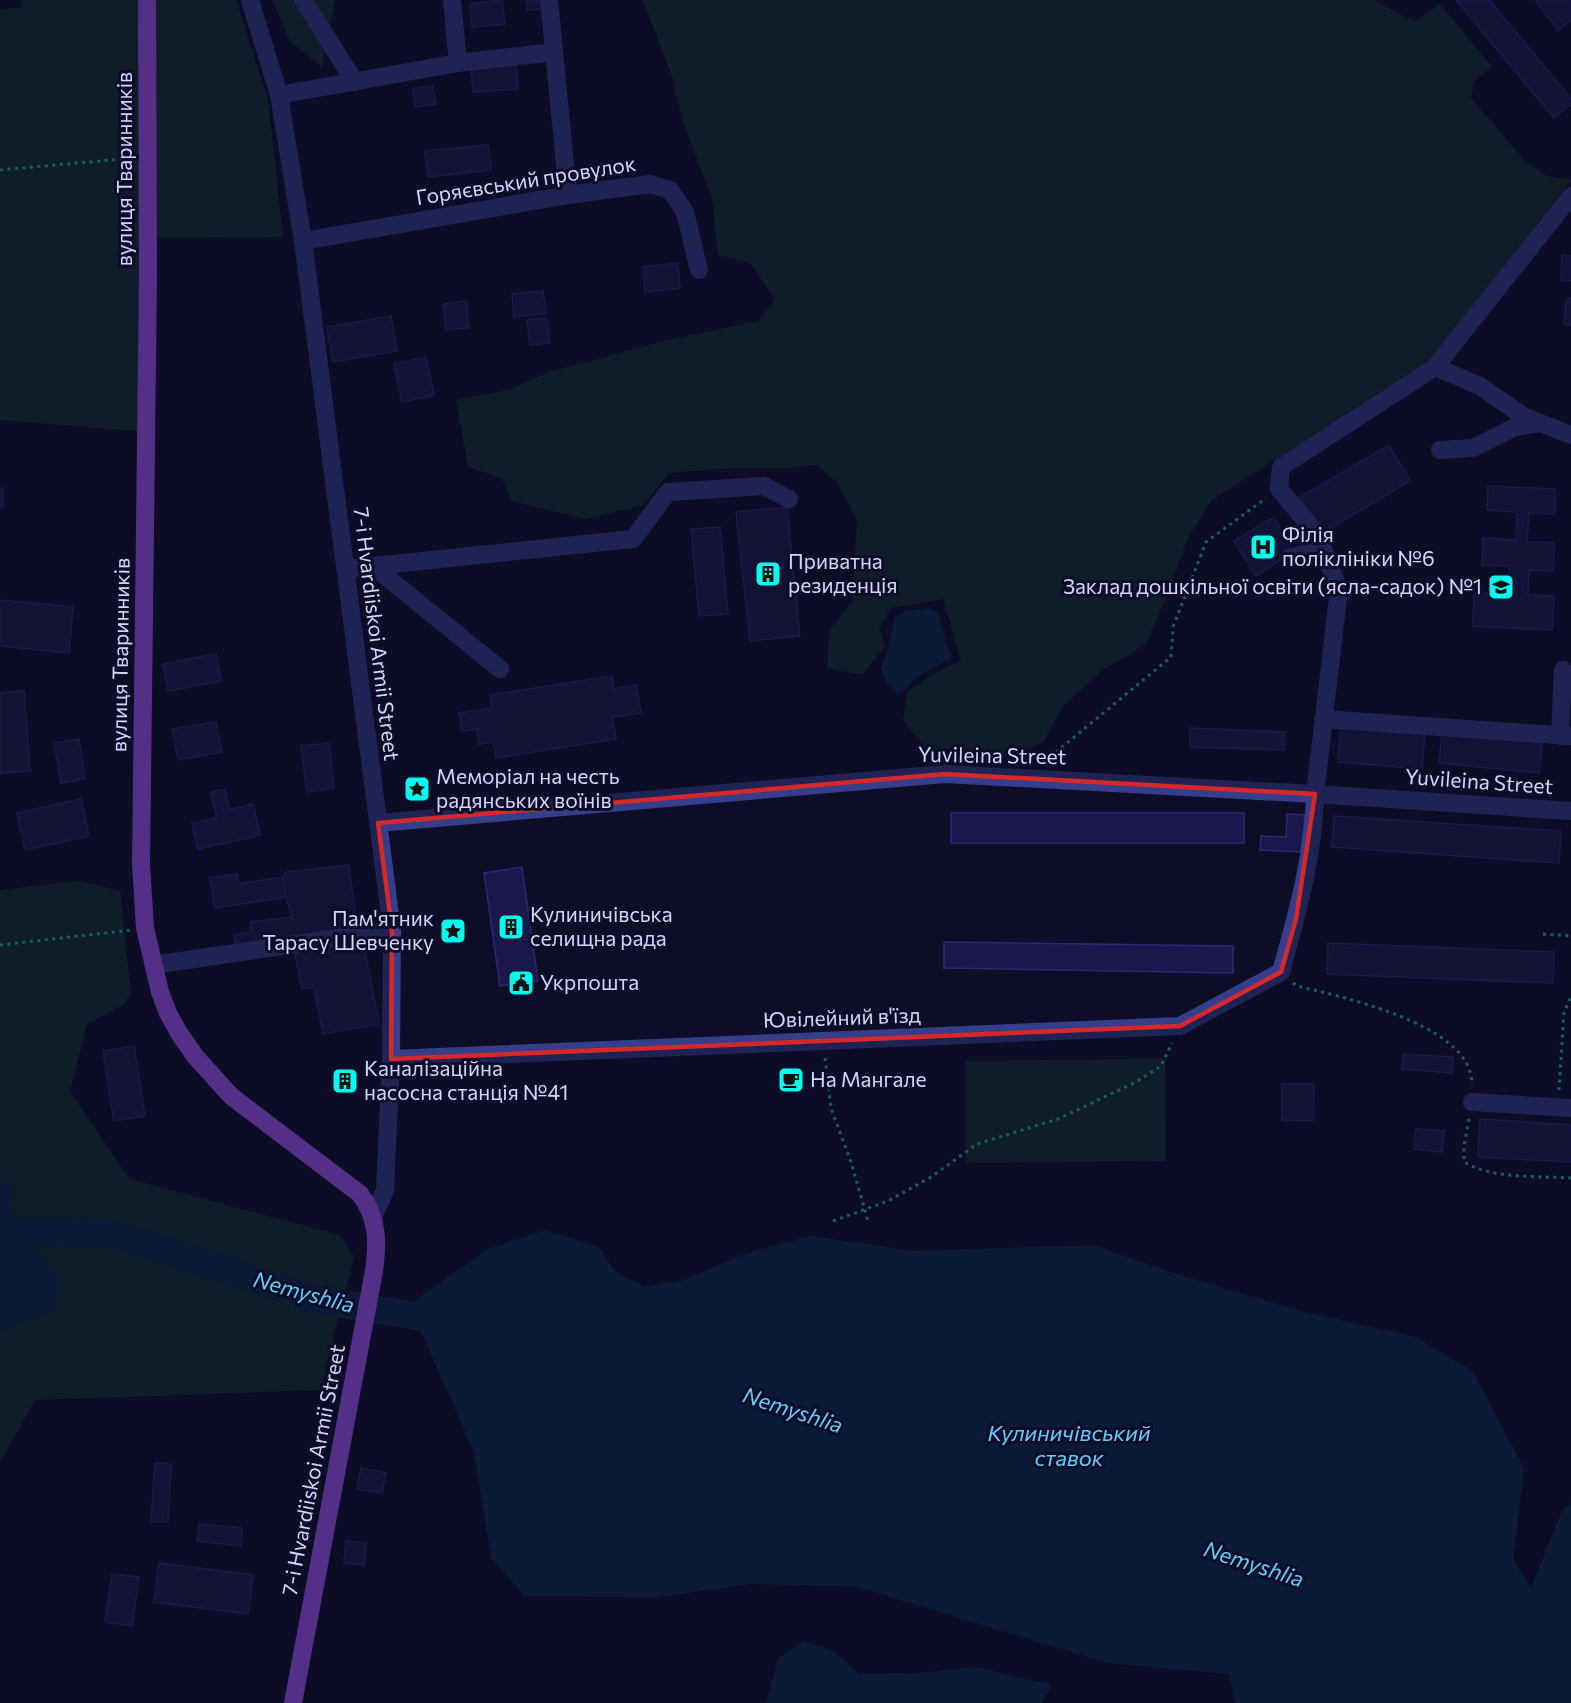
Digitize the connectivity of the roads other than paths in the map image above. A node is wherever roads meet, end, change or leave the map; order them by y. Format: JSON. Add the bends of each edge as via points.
{"nodes":[{"id":1,"x":147,"y":0,"type":"edge"},
{"id":2,"x":250,"y":0,"type":"edge"},
{"id":3,"x":303,"y":0,"type":"edge"},
{"id":4,"x":452,"y":0,"type":"edge"},
{"id":5,"x":549,"y":0,"type":"edge"},
{"id":6,"x":554,"y":52,"type":"junction"},
{"id":7,"x":458,"y":63,"type":"junction"},
{"id":8,"x":355,"y":81,"type":"junction"},
{"id":9,"x":279,"y":95,"type":"junction"},
{"id":10,"x":568,"y":195,"type":"junction"},
{"id":11,"x":1571,"y":196,"type":"edge"},
{"id":12,"x":303,"y":241,"type":"junction"},
{"id":13,"x":699,"y":270,"type":"dead end"},
{"id":14,"x":1435,"y":367,"type":"junction"},
{"id":15,"x":1539,"y":423,"type":"junction"},
{"id":16,"x":1571,"y":435,"type":"edge"},
{"id":17,"x":1440,"y":450,"type":"dead end"},
{"id":18,"x":789,"y":499,"type":"dead end"},
{"id":19,"x":1322,"y":549,"type":"junction"},
{"id":20,"x":1290,"y":558,"type":"dead end"},
{"id":21,"x":373,"y":566,"type":"junction"},
{"id":22,"x":345,"y":569,"type":"junction"},
{"id":23,"x":500,"y":669,"type":"dead end"},
{"id":24,"x":1563,"y":670,"type":"dead end"},
{"id":25,"x":1323,"y":719,"type":"junction"},
{"id":26,"x":1566,"y":736,"type":"edge"},
{"id":27,"x":1315,"y":794,"type":"junction"},
{"id":28,"x":1571,"y":810,"type":"edge"},
{"id":29,"x":378,"y":823,"type":"junction"},
{"id":30,"x":392,"y":930,"type":"junction"},
{"id":31,"x":153,"y":965,"type":"junction"},
{"id":32,"x":391,"y":1059,"type":"junction"},
{"id":33,"x":1472,"y":1102,"type":"road end"},
{"id":34,"x":1564,"y":1108,"type":"edge"},
{"id":35,"x":373,"y":1217,"type":"junction"},
{"id":36,"x":293,"y":1703,"type":"edge"}],
"edges":[{"from":1,"to":31,"type":"main road","name":"вулиця Тваринників","via":[[141,864],[145,928]]},
{"from":2,"to":9,"type":"street","name":"7-i Hvardiiskoi Armii Street"},
{"from":3,"to":8,"type":"street"},
{"from":4,"to":7,"type":"street"},
{"from":5,"to":6,"type":"street"},
{"from":6,"to":7,"type":"street"},
{"from":6,"to":10,"type":"street"},
{"from":7,"to":8,"type":"street"},
{"from":8,"to":9,"type":"street"},
{"from":9,"to":12,"type":"street","name":"7-i Hvardiiskoi Armii Street"},
{"from":10,"to":12,"type":"street","name":"Горяєвський провулок"},
{"from":10,"to":13,"type":"street","name":"Горяєвський провулок","via":[[650,184],[670,190],[685,212]]},
{"from":11,"to":14,"type":"street"},
{"from":12,"to":22,"type":"street","name":"7-i Hvardiiskoi Armii Street"},
{"from":14,"to":15,"type":"street","via":[[1480,386]]},
{"from":14,"to":19,"type":"street","via":[[1281,467],[1279,489],[1317,534]]},
{"from":15,"to":16,"type":"street"},
{"from":15,"to":17,"type":"street","via":[[1515,427],[1473,448]]},
{"from":18,"to":21,"type":"street","via":[[764,486],[668,492],[633,539]]},
{"from":19,"to":20,"type":"street"},
{"from":19,"to":25,"type":"street","via":[[1339,589]]},
{"from":21,"to":22,"type":"street"},
{"from":21,"to":23,"type":"street"},
{"from":22,"to":29,"type":"street","name":"7-i Hvardiiskoi Armii Street"},
{"from":24,"to":26,"type":"street"},
{"from":25,"to":26,"type":"street"},
{"from":25,"to":27,"type":"street"},
{"from":27,"to":28,"type":"street","name":"Yuvileina Street"},
{"from":27,"to":29,"type":"street","name":"Yuvileina Street","via":[[945,774]]},
{"from":27,"to":32,"type":"street","name":"Ювілейний в'їзд","via":[[1298,908],[1281,972],[1180,1026]]},
{"from":29,"to":30,"type":"street","name":"7-i Hvardiiskoi Armii Street"},
{"from":30,"to":31,"type":"street"},
{"from":30,"to":32,"type":"street","name":"7-i Hvardiiskoi Armii Street"},
{"from":31,"to":35,"type":"main road","name":"вулиця Тваринників","via":[[179,1034],[211,1075],[231,1096],[360,1194]]},
{"from":32,"to":35,"type":"street","name":"7-i Hvardiiskoi Armii Street","via":[[385,1190]]},
{"from":33,"to":34,"type":"street"},
{"from":35,"to":36,"type":"main road","name":"7-i Hvardiiskoi Armii Street","via":[[377,1234],[374,1271]]}]}
